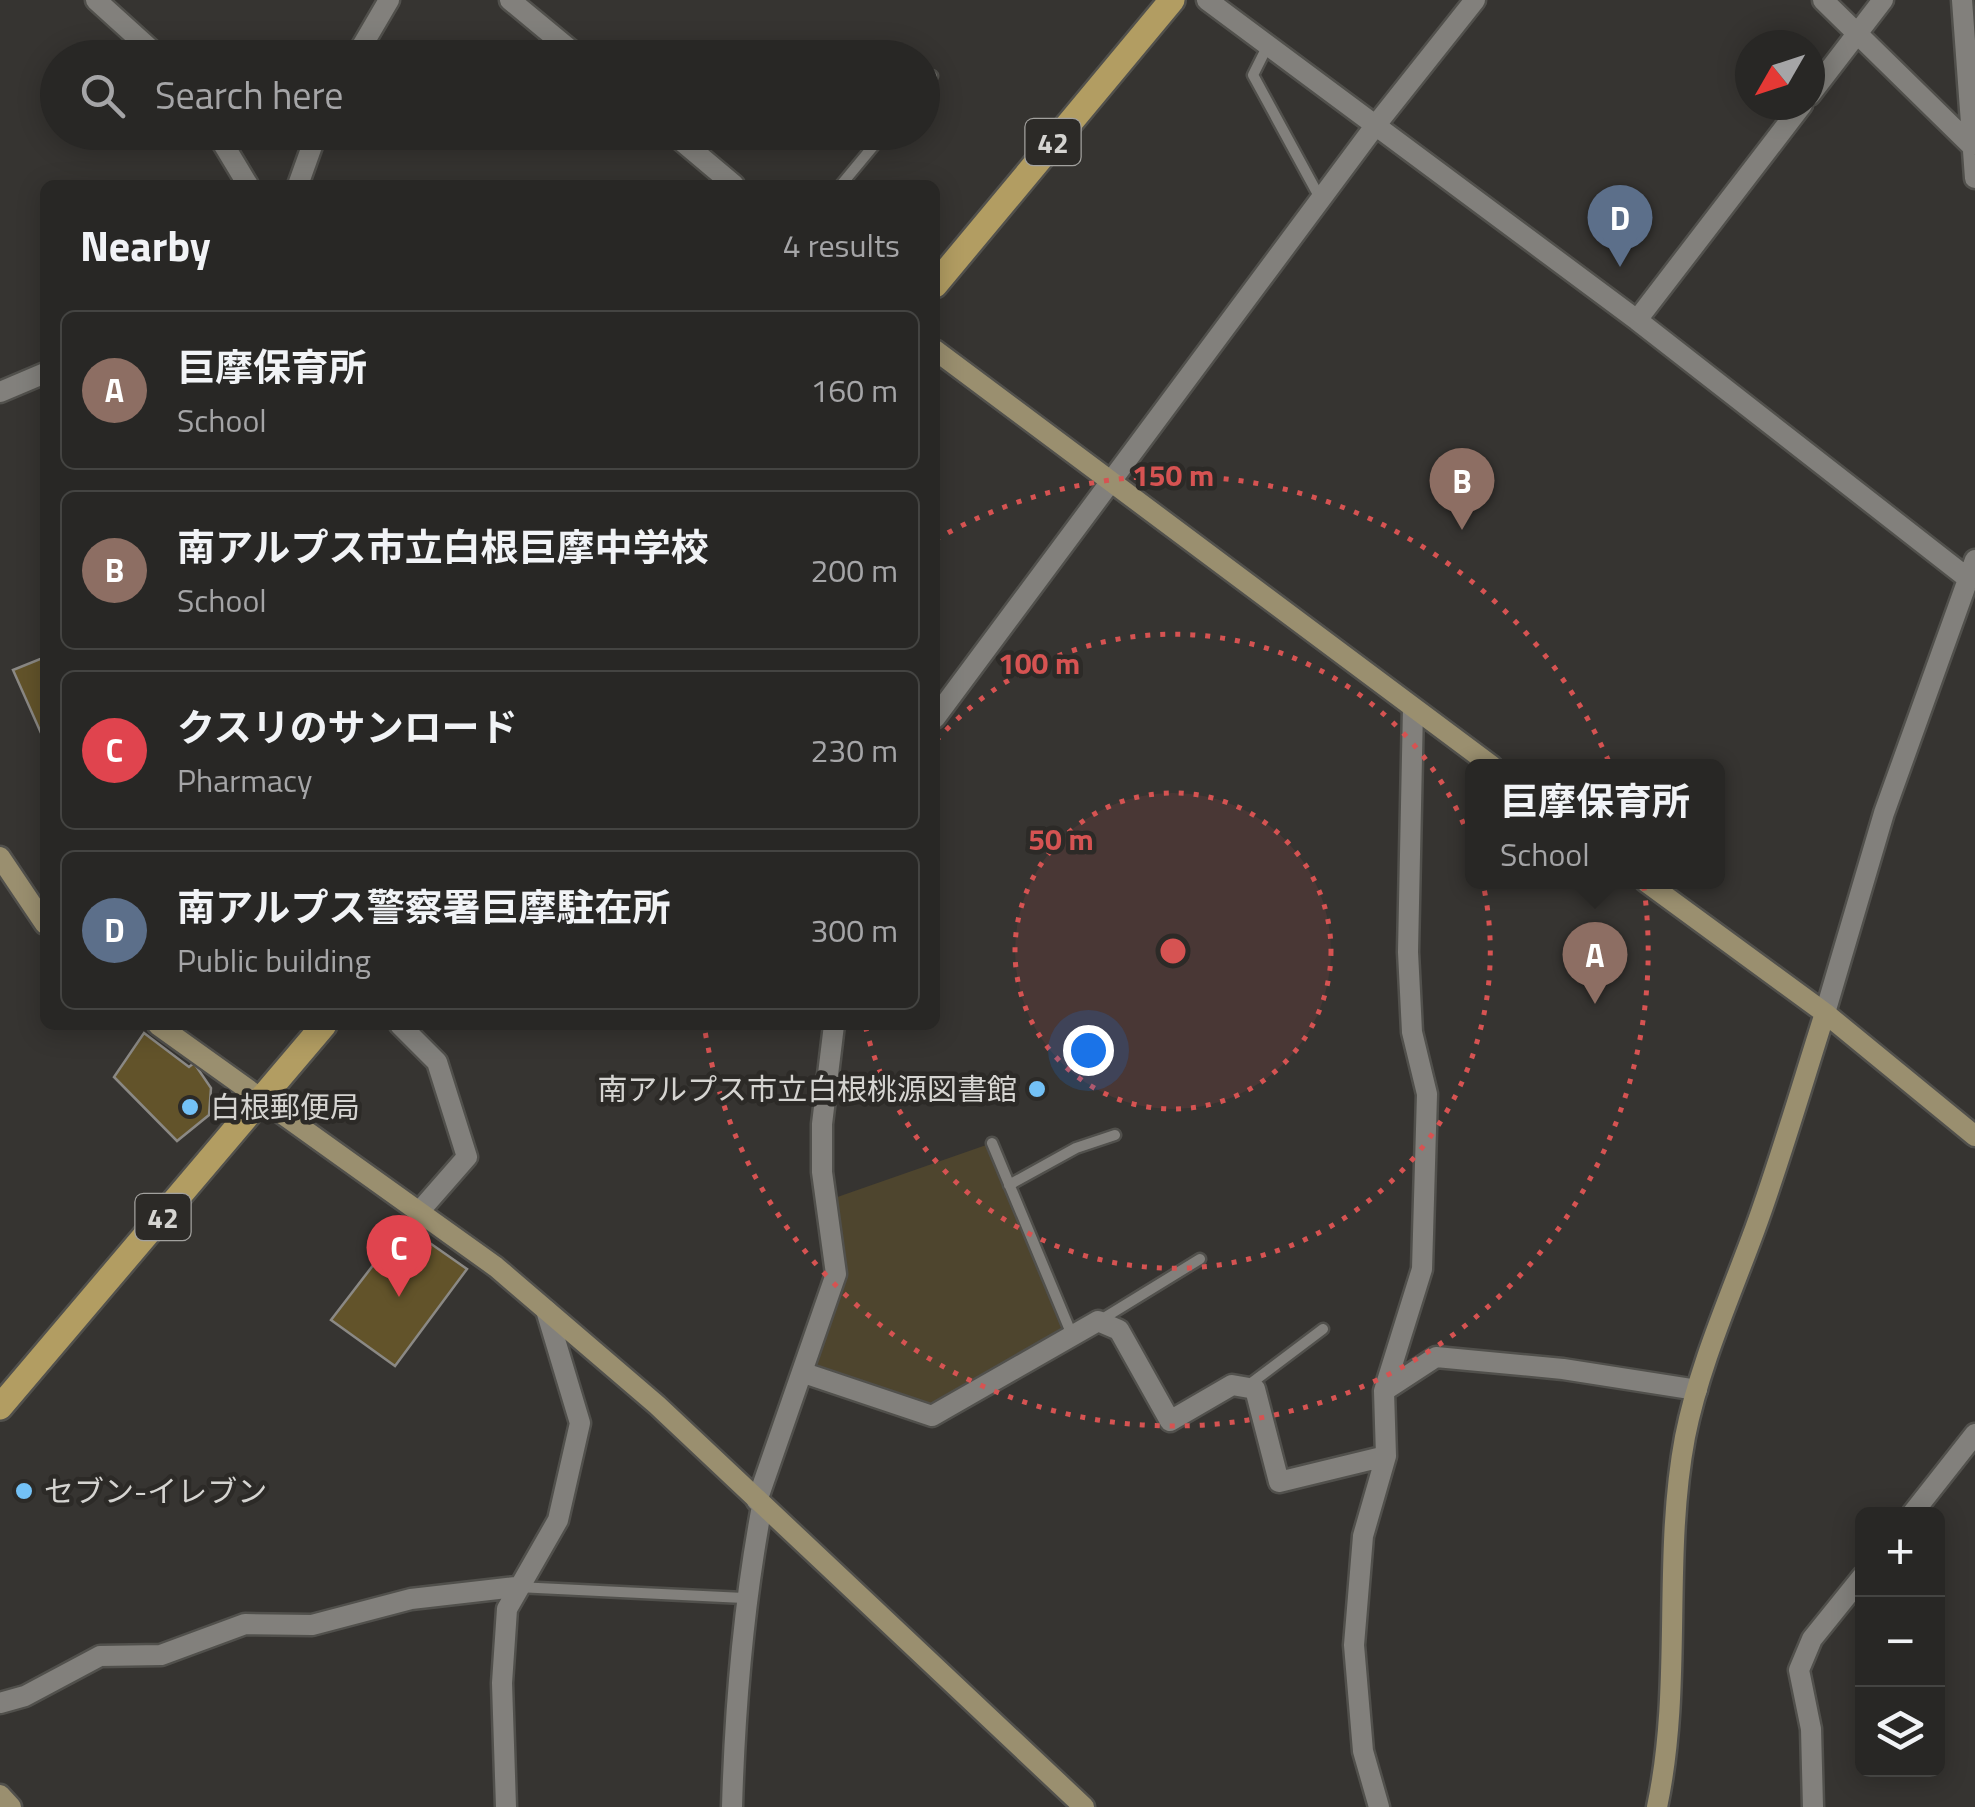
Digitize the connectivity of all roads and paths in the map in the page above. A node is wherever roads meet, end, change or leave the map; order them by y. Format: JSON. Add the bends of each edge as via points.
{"nodes":[{"id":1,"x":96,"y":0,"type":"edge"},
{"id":2,"x":389,"y":0,"type":"edge"},
{"id":3,"x":510,"y":0,"type":"edge"},
{"id":4,"x":1172,"y":0,"type":"edge"},
{"id":5,"x":1208,"y":0,"type":"edge"},
{"id":6,"x":1474,"y":0,"type":"edge"},
{"id":7,"x":1824,"y":0,"type":"edge"},
{"id":8,"x":1883,"y":0,"type":"edge"},
{"id":9,"x":1962,"y":0,"type":"edge"},
{"id":10,"x":1859,"y":30,"type":"junction"},
{"id":11,"x":140,"y":40,"type":"edge"},
{"id":12,"x":366,"y":40,"type":"edge"},
{"id":13,"x":558,"y":40,"type":"edge"},
{"id":14,"x":1268,"y":45,"type":"junction"},
{"id":15,"x":1825,"y":74,"type":"edge"},
{"id":16,"x":1790,"y":120,"type":"edge"},
{"id":17,"x":1375,"y":126,"type":"junction"},
{"id":18,"x":1971,"y":145,"type":"junction"},
{"id":19,"x":227,"y":150,"type":"edge"},
{"id":20,"x":311,"y":150,"type":"edge"},
{"id":21,"x":692,"y":150,"type":"edge"},
{"id":22,"x":870,"y":150,"type":"edge"},
{"id":23,"x":1975,"y":178,"type":"edge"},
{"id":24,"x":245,"y":180,"type":"edge"},
{"id":25,"x":300,"y":180,"type":"edge"},
{"id":26,"x":728,"y":180,"type":"edge"},
{"id":27,"x":845,"y":180,"type":"edge"},
{"id":28,"x":1320,"y":199,"type":"junction"},
{"id":29,"x":940,"y":279,"type":"edge"},
{"id":30,"x":1637,"y":320,"type":"junction"},
{"id":31,"x":940,"y":354,"type":"edge"},
{"id":32,"x":40,"y":375,"type":"edge"},
{"id":33,"x":0,"y":392,"type":"edge"},
{"id":34,"x":1108,"y":483,"type":"junction"},
{"id":35,"x":1973,"y":573,"type":"edge"},
{"id":36,"x":1413,"y":708,"type":"junction"},
{"id":37,"x":940,"y":711,"type":"edge"},
{"id":38,"x":1482,"y":759,"type":"edge"},
{"id":39,"x":1,"y":861,"type":"edge"},
{"id":40,"x":1656,"y":889,"type":"edge"},
{"id":41,"x":40,"y":917,"type":"edge"},
{"id":42,"x":1825,"y":1013,"type":"junction"},
{"id":43,"x":165,"y":1030,"type":"edge"},
{"id":44,"x":320,"y":1030,"type":"edge"},
{"id":45,"x":405,"y":1030,"type":"edge"},
{"id":46,"x":833,"y":1030,"type":"edge"},
{"id":47,"x":260,"y":1102,"type":"junction"},
{"id":48,"x":1115,"y":1135,"type":"dead end"},
{"id":49,"x":1975,"y":1136,"type":"edge"},
{"id":50,"x":992,"y":1144,"type":"dead end"},
{"id":51,"x":1010,"y":1184,"type":"junction"},
{"id":52,"x":418,"y":1213,"type":"junction"},
{"id":53,"x":1200,"y":1259,"type":"dead end"},
{"id":54,"x":546,"y":1310,"type":"junction"},
{"id":55,"x":1098,"y":1321,"type":"junction"},
{"id":56,"x":1323,"y":1329,"type":"dead end"},
{"id":57,"x":1072,"y":1336,"type":"junction"},
{"id":58,"x":804,"y":1374,"type":"junction"},
{"id":59,"x":1245,"y":1388,"type":"junction"},
{"id":60,"x":1697,"y":1390,"type":"junction"},
{"id":61,"x":1384,"y":1392,"type":"junction"},
{"id":62,"x":0,"y":1406,"type":"edge"},
{"id":63,"x":1975,"y":1434,"type":"edge"},
{"id":64,"x":1386,"y":1456,"type":"junction"},
{"id":65,"x":759,"y":1503,"type":"junction"},
{"id":66,"x":1918,"y":1507,"type":"edge"},
{"id":67,"x":1855,"y":1586,"type":"edge"},
{"id":68,"x":516,"y":1587,"type":"junction"},
{"id":69,"x":744,"y":1598,"type":"junction"},
{"id":70,"x":0,"y":1702,"type":"edge"},
{"id":71,"x":0,"y":1794,"type":"edge"},
{"id":72,"x":11,"y":1807,"type":"edge"},
{"id":73,"x":506,"y":1807,"type":"edge"},
{"id":74,"x":732,"y":1807,"type":"edge"},
{"id":75,"x":1084,"y":1807,"type":"edge"},
{"id":76,"x":1378,"y":1807,"type":"edge"},
{"id":77,"x":1657,"y":1807,"type":"edge"},
{"id":78,"x":1812,"y":1807,"type":"edge"}],
"edges":[{"from":1,"to":11,"type":"street"},
{"from":2,"to":12,"type":"street"},
{"from":3,"to":13,"type":"street"},
{"from":4,"to":29,"type":"main road","number":"42"},
{"from":5,"to":14,"type":"street"},
{"from":6,"to":17,"type":"street"},
{"from":7,"to":10,"type":"street"},
{"from":8,"to":10,"type":"street"},
{"from":9,"to":18,"type":"street"},
{"from":10,"to":15,"type":"street"},
{"from":10,"to":18,"type":"street"},
{"from":14,"to":17,"type":"street"},
{"from":14,"to":28,"type":"lane","via":[[1254,74]]},
{"from":16,"to":30,"type":"street"},
{"from":17,"to":28,"type":"street"},
{"from":17,"to":30,"type":"street"},
{"from":18,"to":23,"type":"street"},
{"from":19,"to":24,"type":"street"},
{"from":20,"to":25,"type":"street"},
{"from":21,"to":26,"type":"street"},
{"from":22,"to":27,"type":"lane"},
{"from":28,"to":34,"type":"street"},
{"from":30,"to":35,"type":"street"},
{"from":31,"to":34,"type":"street"},
{"from":32,"to":33,"type":"street"},
{"from":34,"to":36,"type":"street"},
{"from":34,"to":37,"type":"street"},
{"from":35,"to":42,"type":"street","via":[[1884,813]]},
{"from":36,"to":38,"type":"street"},
{"from":36,"to":61,"type":"street","via":[[1408,952],[1412,1032],[1426,1094],[1427,1169],[1422,1270]]},
{"from":39,"to":41,"type":"street"},
{"from":40,"to":42,"type":"street"},
{"from":42,"to":49,"type":"street"},
{"from":42,"to":60,"type":"street"},
{"from":43,"to":47,"type":"street"},
{"from":44,"to":47,"type":"main road","number":"42"},
{"from":45,"to":52,"type":"street","via":[[437,1062],[467,1157]]},
{"from":46,"to":58,"type":"street","via":[[822,1172],[836,1274]]},
{"from":47,"to":52,"type":"street"},
{"from":47,"to":62,"type":"main road","number":"42"},
{"from":48,"to":51,"type":"lane"},
{"from":50,"to":51,"type":"lane"},
{"from":51,"to":57,"type":"lane"},
{"from":52,"to":54,"type":"street"},
{"from":53,"to":55,"type":"lane"},
{"from":54,"to":65,"type":"street"},
{"from":54,"to":68,"type":"street","via":[[580,1423],[558,1520]]},
{"from":55,"to":57,"type":"street"},
{"from":55,"to":59,"type":"street","via":[[1119,1330],[1170,1420],[1232,1385]]},
{"from":56,"to":59,"type":"lane"},
{"from":57,"to":58,"type":"street","via":[[932,1416]]},
{"from":58,"to":65,"type":"street"},
{"from":59,"to":64,"type":"street","via":[[1255,1390],[1279,1482]]},
{"from":60,"to":61,"type":"street","via":[[1436,1356]]},
{"from":60,"to":77,"type":"street","via":[[1678,1480],[1673,1696]]},
{"from":61,"to":64,"type":"street"},
{"from":63,"to":66,"type":"street"},
{"from":64,"to":76,"type":"street","via":[[1363,1536],[1354,1646],[1363,1751]]},
{"from":65,"to":69,"type":"street"},
{"from":65,"to":75,"type":"street"},
{"from":67,"to":78,"type":"street","via":[[1812,1639],[1798,1670],[1811,1730]]},
{"from":68,"to":69,"type":"lane"},
{"from":68,"to":70,"type":"street","via":[[411,1599],[312,1625],[244,1624],[161,1654],[100,1656]]},
{"from":68,"to":73,"type":"street","via":[[507,1609],[502,1684]]},
{"from":69,"to":74,"type":"street"},
{"from":71,"to":72,"type":"street"}]}
